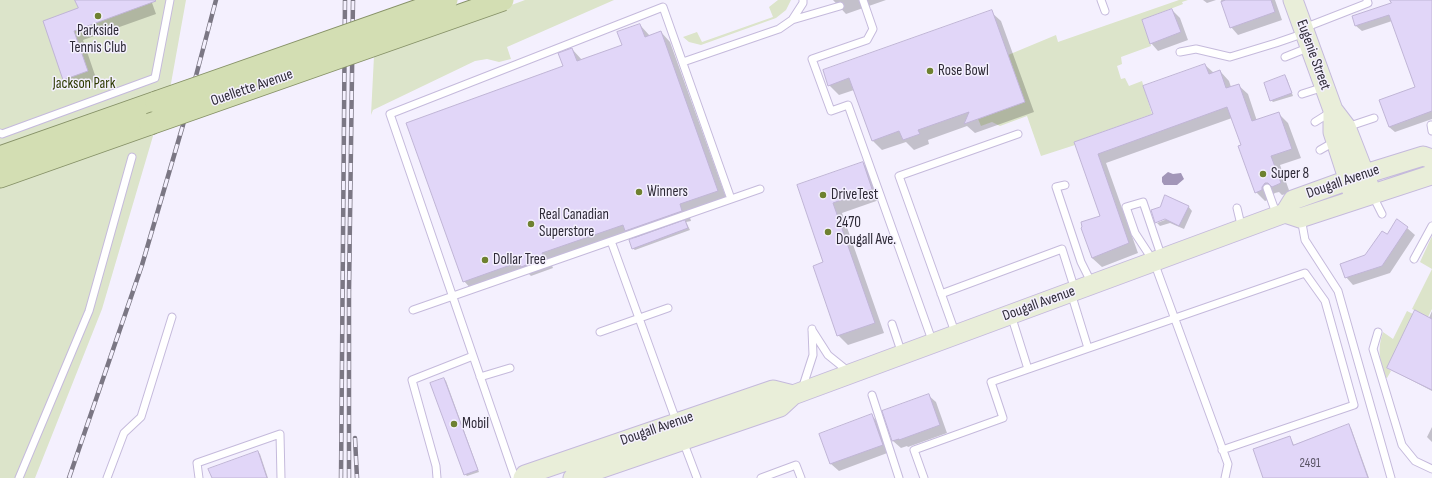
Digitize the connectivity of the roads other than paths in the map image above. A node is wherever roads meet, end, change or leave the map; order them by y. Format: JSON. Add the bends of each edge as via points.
{"nodes":[{"id":1,"x":170,"y":0,"type":"edge"},
{"id":2,"x":447,"y":0,"type":"edge"},
{"id":3,"x":503,"y":0,"type":"edge"},
{"id":4,"x":803,"y":0,"type":"edge"},
{"id":5,"x":863,"y":0,"type":"edge"},
{"id":6,"x":1101,"y":0,"type":"edge"},
{"id":7,"x":1293,"y":0,"type":"edge"},
{"id":8,"x":1367,"y":0,"type":"edge"},
{"id":9,"x":840,"y":6,"type":"dead end"},
{"id":10,"x":1105,"y":12,"type":"dead end"},
{"id":11,"x":792,"y":20,"type":"junction"},
{"id":12,"x":1306,"y":36,"type":"junction"},
{"id":13,"x":1180,"y":52,"type":"dead end"},
{"id":14,"x":1285,"y":57,"type":"dead end"},
{"id":15,"x":683,"y":62,"type":"junction"},
{"id":16,"x":1324,"y":87,"type":"junction"},
{"id":17,"x":1302,"y":94,"type":"dead end"},
{"id":18,"x":1333,"y":110,"type":"junction"},
{"id":19,"x":1374,"y":118,"type":"dead end"},
{"id":20,"x":1315,"y":122,"type":"dead end"},
{"id":21,"x":0,"y":133,"type":"edge"},
{"id":22,"x":1018,"y":134,"type":"dead end"},
{"id":23,"x":1341,"y":134,"type":"junction"},
{"id":24,"x":1320,"y":150,"type":"dead end"},
{"id":25,"x":0,"y":157,"type":"edge"},
{"id":26,"x":132,"y":157,"type":"dead end"},
{"id":27,"x":1432,"y":172,"type":"edge"},
{"id":28,"x":0,"y":177,"type":"edge"},
{"id":29,"x":1357,"y":177,"type":"junction"},
{"id":30,"x":1065,"y":185,"type":"dead end"},
{"id":31,"x":1267,"y":188,"type":"dead end"},
{"id":32,"x":760,"y":189,"type":"dead end"},
{"id":33,"x":1363,"y":197,"type":"junction"},
{"id":34,"x":731,"y":199,"type":"junction"},
{"id":35,"x":1237,"y":208,"type":"dead end"},
{"id":36,"x":1382,"y":214,"type":"dead end"},
{"id":37,"x":1287,"y":216,"type":"junction"},
{"id":38,"x":1432,"y":226,"type":"edge"},
{"id":39,"x":1242,"y":229,"type":"junction"},
{"id":40,"x":611,"y":241,"type":"junction"},
{"id":41,"x":1414,"y":259,"type":"dead end"},
{"id":42,"x":1158,"y":260,"type":"junction"},
{"id":43,"x":1079,"y":289,"type":"junction"},
{"id":44,"x":941,"y":294,"type":"junction"},
{"id":45,"x":452,"y":296,"type":"junction"},
{"id":46,"x":668,"y":308,"type":"dead end"},
{"id":47,"x":413,"y":310,"type":"dead end"},
{"id":48,"x":1010,"y":314,"type":"junction"},
{"id":49,"x":172,"y":317,"type":"dead end"},
{"id":50,"x":1174,"y":318,"type":"junction"},
{"id":51,"x":639,"y":319,"type":"junction"},
{"id":52,"x":892,"y":324,"type":"dead end"},
{"id":53,"x":600,"y":332,"type":"dead end"},
{"id":54,"x":1378,"y":332,"type":"dead end"},
{"id":55,"x":956,"y":335,"type":"junction"},
{"id":56,"x":933,"y":343,"type":"junction"},
{"id":57,"x":1088,"y":348,"type":"junction"},
{"id":58,"x":902,"y":354,"type":"junction"},
{"id":59,"x":473,"y":356,"type":"junction"},
{"id":60,"x":510,"y":368,"type":"dead end"},
{"id":61,"x":1028,"y":369,"type":"junction"},
{"id":62,"x":851,"y":373,"type":"junction"},
{"id":63,"x":480,"y":377,"type":"junction"},
{"id":64,"x":797,"y":393,"type":"junction"},
{"id":65,"x":872,"y":395,"type":"dead end"},
{"id":66,"x":680,"y":431,"type":"junction"},
{"id":67,"x":1222,"y":450,"type":"junction"},
{"id":68,"x":1432,"y":469,"type":"edge"},
{"id":69,"x":19,"y":478,"type":"edge"},
{"id":70,"x":107,"y":478,"type":"edge"},
{"id":71,"x":199,"y":478,"type":"edge"},
{"id":72,"x":281,"y":478,"type":"edge"},
{"id":73,"x":437,"y":478,"type":"edge"},
{"id":74,"x":515,"y":478,"type":"edge"},
{"id":75,"x":523,"y":478,"type":"edge"},
{"id":76,"x":573,"y":478,"type":"edge"},
{"id":77,"x":697,"y":478,"type":"edge"},
{"id":78,"x":761,"y":478,"type":"edge"},
{"id":79,"x":801,"y":478,"type":"edge"},
{"id":80,"x":899,"y":478,"type":"edge"},
{"id":81,"x":924,"y":478,"type":"edge"},
{"id":82,"x":1225,"y":478,"type":"edge"},
{"id":83,"x":1391,"y":478,"type":"edge"}],
"edges":[{"from":1,"to":21,"type":"lane","via":[[155,78]]},
{"from":2,"to":25,"type":"main road","name":"Ouellette Avenue","bridge":true},
{"from":3,"to":28,"type":"main road","name":"Ouellette Avenue","bridge":true},
{"from":4,"to":11,"type":"lane"},
{"from":5,"to":56,"type":"lane","via":[[873,30],[867,40],[812,59],[831,111],[848,105]]},
{"from":6,"to":10,"type":"lane"},
{"from":7,"to":12,"type":"street","name":"Eugenie Street"},
{"from":8,"to":12,"type":"lane","via":[[1368,3]]},
{"from":9,"to":11,"type":"lane"},
{"from":11,"to":15,"type":"lane","via":[[779,29]]},
{"from":12,"to":13,"type":"lane","via":[[1230,57],[1196,49]]},
{"from":12,"to":14,"type":"lane"},
{"from":12,"to":16,"type":"street","name":"Eugenie Street"},
{"from":15,"to":34,"type":"lane"},
{"from":15,"to":45,"type":"lane","via":[[663,7],[390,114]]},
{"from":16,"to":17,"type":"lane"},
{"from":16,"to":18,"type":"street","name":"Eugenie Street"},
{"from":18,"to":20,"type":"lane"},
{"from":18,"to":23,"type":"street","name":"Eugenie Street","via":[[1333,132]]},
{"from":19,"to":23,"type":"lane"},
{"from":22,"to":44,"type":"lane","via":[[899,176]]},
{"from":23,"to":24,"type":"lane"},
{"from":23,"to":29,"type":"street","name":"Eugenie Street"},
{"from":26,"to":69,"type":"lane","via":[[89,311]]},
{"from":27,"to":29,"type":"street","name":"Dougall Avenue","via":[[1423,156]]},
{"from":27,"to":33,"type":"street","name":"Dougall Avenue"},
{"from":29,"to":33,"type":"street","name":"Eugenie Street"},
{"from":29,"to":37,"type":"street","name":"Dougall Avenue","via":[[1293,200]]},
{"from":30,"to":43,"type":"lane","via":[[1056,187],[1082,262]]},
{"from":31,"to":37,"type":"lane"},
{"from":32,"to":34,"type":"lane"},
{"from":33,"to":36,"type":"lane"},
{"from":33,"to":37,"type":"street","name":"Dougall Avenue"},
{"from":34,"to":40,"type":"lane"},
{"from":35,"to":39,"type":"lane"},
{"from":37,"to":39,"type":"street","name":"Dougall Avenue"},
{"from":37,"to":83,"type":"lane","via":[[1338,291]]},
{"from":38,"to":41,"type":"lane"},
{"from":39,"to":42,"type":"street","name":"Dougall Avenue"},
{"from":40,"to":45,"type":"lane"},
{"from":40,"to":51,"type":"lane"},
{"from":42,"to":42,"type":"lane","via":[[1143,202],[1126,208],[1135,233]]},
{"from":42,"to":43,"type":"street","name":"Dougall Avenue"},
{"from":42,"to":50,"type":"lane"},
{"from":43,"to":44,"type":"lane","via":[[1062,248]]},
{"from":43,"to":48,"type":"street","name":"Dougall Avenue"},
{"from":43,"to":57,"type":"lane"},
{"from":44,"to":55,"type":"lane"},
{"from":45,"to":47,"type":"lane"},
{"from":45,"to":59,"type":"lane"},
{"from":46,"to":51,"type":"lane"},
{"from":48,"to":55,"type":"street","name":"Dougall Avenue"},
{"from":48,"to":61,"type":"lane"},
{"from":49,"to":70,"type":"lane","via":[[141,417],[124,434]]},
{"from":50,"to":57,"type":"lane"},
{"from":50,"to":67,"type":"lane"},
{"from":50,"to":67,"type":"lane","via":[[1305,273],[1325,301],[1354,405]]},
{"from":51,"to":53,"type":"lane"},
{"from":51,"to":66,"type":"lane"},
{"from":52,"to":58,"type":"lane"},
{"from":54,"to":68,"type":"lane","via":[[1373,349],[1402,445],[1415,461]]},
{"from":55,"to":56,"type":"street","name":"Dougall Avenue"},
{"from":56,"to":58,"type":"street","name":"Dougall Avenue"},
{"from":57,"to":61,"type":"lane"},
{"from":58,"to":62,"type":"street","name":"Dougall Avenue"},
{"from":59,"to":63,"type":"lane"},
{"from":59,"to":73,"type":"lane","via":[[412,380]]},
{"from":60,"to":63,"type":"lane"},
{"from":61,"to":81,"type":"lane","via":[[991,382],[1003,418],[914,450]]},
{"from":62,"to":64,"type":"street","name":"Dougall Avenue"},
{"from":62,"to":64,"type":"lane","via":[[828,355],[812,329],[813,355]]},
{"from":63,"to":74,"type":"lane"},
{"from":64,"to":66,"type":"street","name":"Dougall Avenue","via":[[780,407]]},
{"from":65,"to":80,"type":"lane"},
{"from":66,"to":75,"type":"street","name":"Dougall Avenue","via":[[525,475]]},
{"from":66,"to":76,"type":"street","name":"Dougall Avenue"},
{"from":66,"to":77,"type":"lane"},
{"from":67,"to":82,"type":"lane","via":[[1228,464]]},
{"from":71,"to":72,"type":"lane","via":[[197,463],[280,434]]},
{"from":78,"to":79,"type":"lane","via":[[796,465]]}]}
